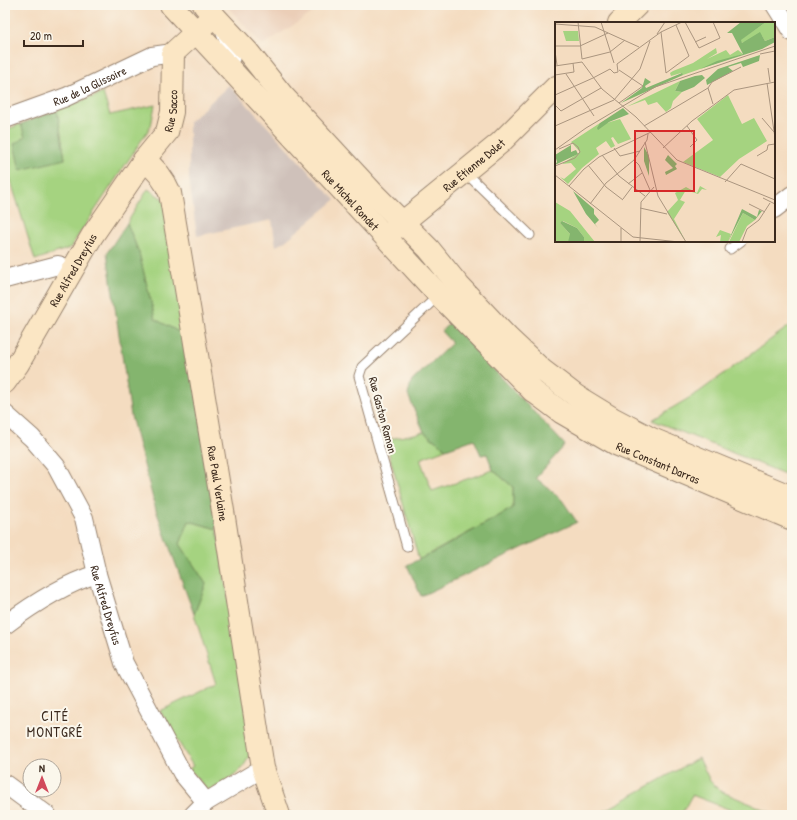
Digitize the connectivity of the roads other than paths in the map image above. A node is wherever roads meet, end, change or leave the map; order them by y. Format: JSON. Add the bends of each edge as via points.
{"nodes":[{"id":1,"x":171,"y":5,"type":"edge"},
{"id":2,"x":637,"y":5,"type":"edge"},
{"id":3,"x":775,"y":5,"type":"edge"},
{"id":4,"x":209,"y":10,"type":"edge"},
{"id":5,"x":620,"y":22,"type":"edge"},
{"id":6,"x":792,"y":32,"type":"edge"},
{"id":7,"x":197,"y":33,"type":"junction"},
{"id":8,"x":173,"y":53,"type":"junction"},
{"id":9,"x":243,"y":68,"type":"dead end"},
{"id":10,"x":555,"y":88,"type":"edge"},
{"id":11,"x":5,"y":119,"type":"edge"},
{"id":12,"x":144,"y":160,"type":"junction"},
{"id":13,"x":466,"y":173,"type":"junction"},
{"id":14,"x":792,"y":195,"type":"edge"},
{"id":15,"x":775,"y":208,"type":"edge"},
{"id":16,"x":393,"y":230,"type":"junction"},
{"id":17,"x":530,"y":235,"type":"dead end"},
{"id":18,"x":740,"y":242,"type":"edge"},
{"id":19,"x":730,"y":249,"type":"dead end"},
{"id":20,"x":72,"y":270,"type":"junction"},
{"id":21,"x":5,"y":279,"type":"edge"},
{"id":22,"x":439,"y":295,"type":"junction"},
{"id":23,"x":462,"y":305,"type":"dead end"},
{"id":24,"x":521,"y":365,"type":"dead end"},
{"id":25,"x":542,"y":370,"type":"joint"},
{"id":26,"x":5,"y":382,"type":"edge"},
{"id":27,"x":533,"y":391,"type":"joint"},
{"id":28,"x":5,"y":414,"type":"edge"},
{"id":29,"x":590,"y":418,"type":"dead end"},
{"id":30,"x":703,"y":471,"type":"dead end"},
{"id":31,"x":792,"y":497,"type":"edge"},
{"id":32,"x":792,"y":519,"type":"edge"},
{"id":33,"x":407,"y":547,"type":"dead end"},
{"id":34,"x":97,"y":574,"type":"junction"},
{"id":35,"x":5,"y":625,"type":"edge"},
{"id":36,"x":263,"y":768,"type":"junction"},
{"id":37,"x":5,"y":784,"type":"edge"},
{"id":38,"x":206,"y":802,"type":"junction"},
{"id":39,"x":47,"y":815,"type":"edge"},
{"id":40,"x":194,"y":815,"type":"edge"},
{"id":41,"x":279,"y":815,"type":"edge"}],
"edges":[{"from":1,"to":7,"type":"main road","name":"Rue Michel Rondet"},
{"from":2,"to":5,"type":"main road"},
{"from":3,"to":6,"type":"street"},
{"from":4,"to":7,"type":"main road"},
{"from":4,"to":9,"type":"lane","via":[[229,53]]},
{"from":4,"to":16,"type":"main road","name":"Rue Michel Rondet","via":[[248,52],[282,96],[373,193]]},
{"from":7,"to":8,"type":"main road"},
{"from":7,"to":16,"type":"main road","name":"Rue Michel Rondet"},
{"from":8,"to":11,"type":"street","name":"Rue de la Glissoire","via":[[152,56],[66,97]]},
{"from":8,"to":12,"type":"main road","name":"Rue Sacco","via":[[170,122],[162,140]]},
{"from":10,"to":13,"type":"main road","name":"Rue Étienne Dolet","via":[[500,144]]},
{"from":12,"to":20,"type":"main road","name":"Rue Alfred Dreyfus"},
{"from":12,"to":36,"type":"main road","name":"Rue Paul Verlaine","via":[[164,178],[170,193]]},
{"from":13,"to":16,"type":"main road","name":"Rue Étienne Dolet"},
{"from":13,"to":17,"type":"lane"},
{"from":14,"to":15,"type":"street"},
{"from":16,"to":22,"type":"main road","name":"Rue Michel Rondet"},
{"from":16,"to":25,"type":"main road","name":"Rue Michel Rondet","via":[[439,260],[459,286]]},
{"from":18,"to":19,"type":"lane"},
{"from":20,"to":21,"type":"street","via":[[58,265]]},
{"from":20,"to":26,"type":"main road","name":"Rue Alfred Dreyfus"},
{"from":22,"to":27,"type":"main road","name":"Rue Michel Rondet"},
{"from":22,"to":33,"type":"lane","name":"Rue Gaston Ramon","via":[[362,367],[359,376]]},
{"from":23,"to":24,"type":"lane"},
{"from":25,"to":31,"type":"main road","name":"Rue Constant Darras","via":[[576,396],[652,439]]},
{"from":27,"to":32,"type":"main road","name":"Rue Constant Darras","via":[[561,412],[618,446]]},
{"from":28,"to":34,"type":"street","name":"Rue Alfred Dreyfus","via":[[32,438],[56,466],[84,518]]},
{"from":29,"to":30,"type":"lane","via":[[614,433]]},
{"from":34,"to":35,"type":"street","via":[[83,578],[31,606]]},
{"from":34,"to":38,"type":"street","name":"Rue Alfred Dreyfus","via":[[124,663],[182,773]]},
{"from":36,"to":38,"type":"street"},
{"from":36,"to":41,"type":"main road","name":"Rue Paul Verlaine"},
{"from":37,"to":39,"type":"street"},
{"from":38,"to":40,"type":"street"}]}
